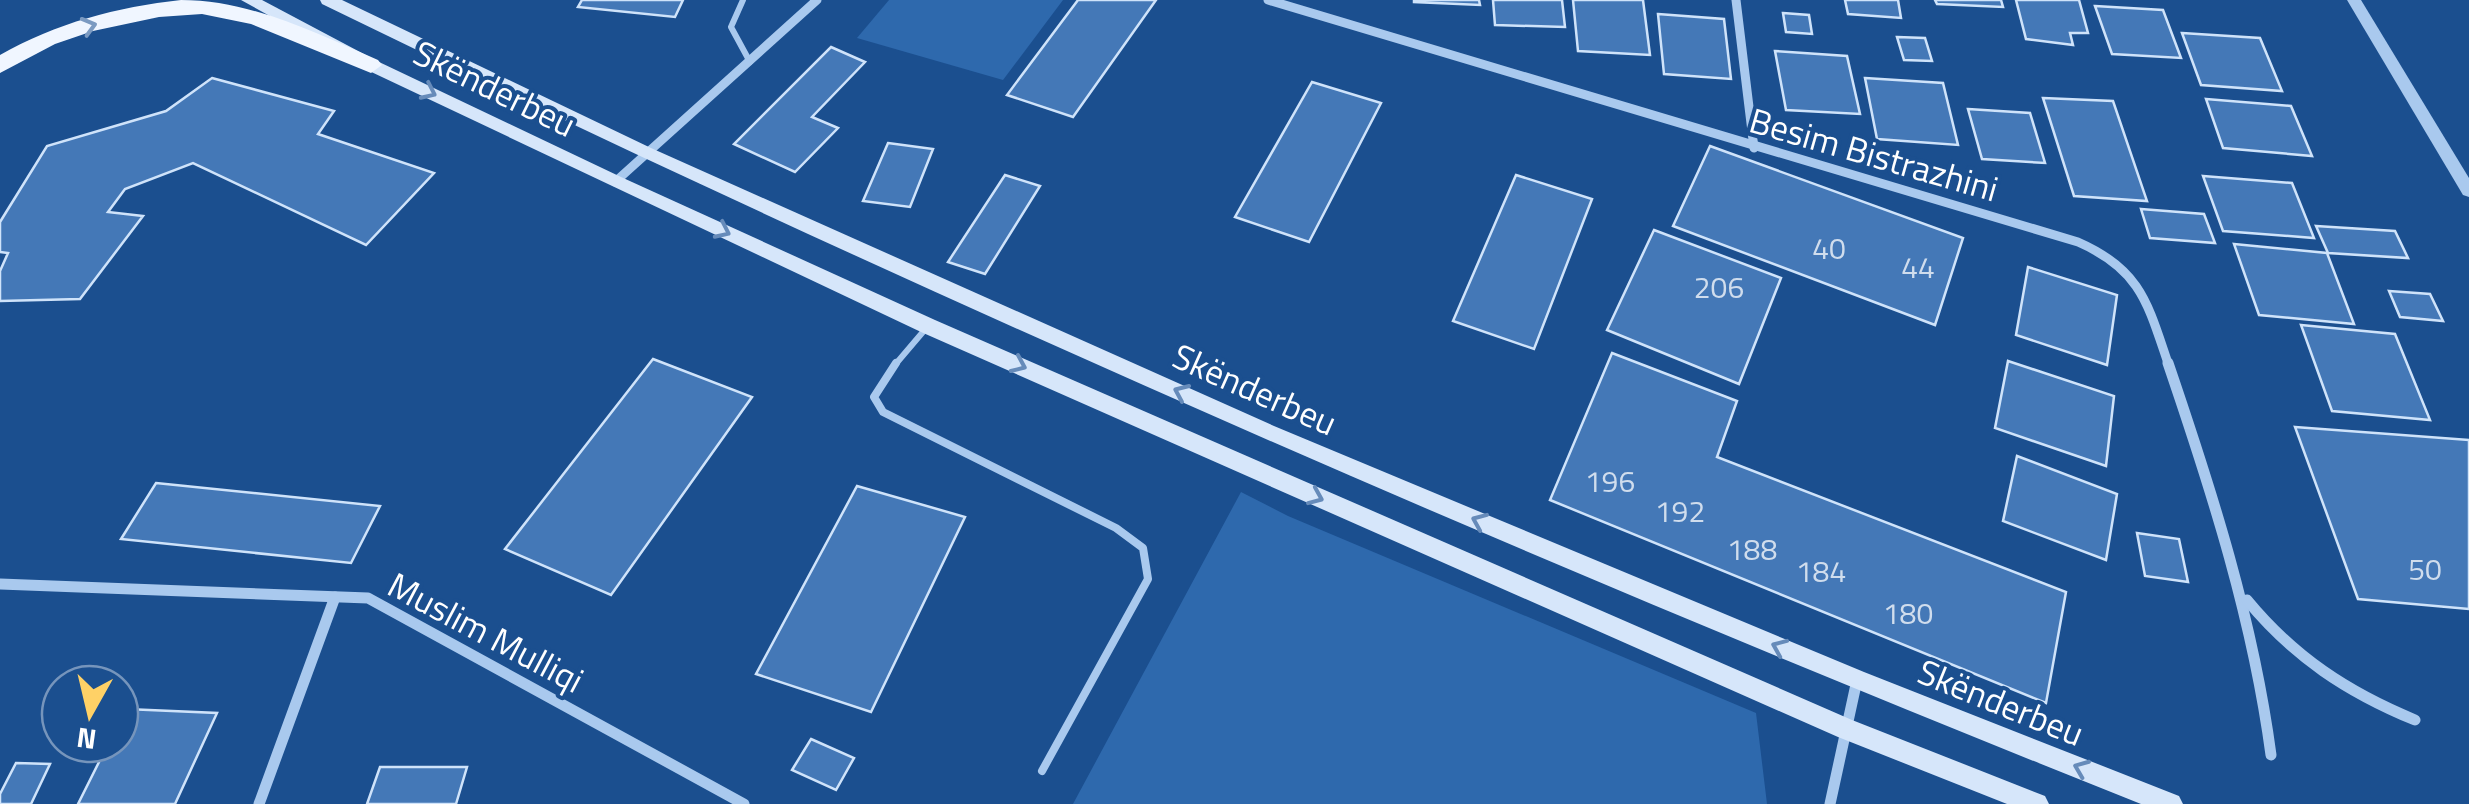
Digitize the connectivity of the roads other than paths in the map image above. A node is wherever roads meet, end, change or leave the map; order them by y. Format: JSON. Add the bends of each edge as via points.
{"nodes":[{"id":1,"x":249,"y":0,"type":"edge"},
{"id":2,"x":328,"y":0,"type":"edge"},
{"id":3,"x":743,"y":0,"type":"edge"},
{"id":4,"x":817,"y":0,"type":"edge"},
{"id":5,"x":1268,"y":0,"type":"edge"},
{"id":6,"x":1736,"y":0,"type":"edge"},
{"id":7,"x":2354,"y":0,"type":"edge"},
{"id":8,"x":750,"y":62,"type":"junction"},
{"id":9,"x":0,"y":64,"type":"edge"},
{"id":10,"x":371,"y":64,"type":"junction"},
{"id":11,"x":1754,"y":148,"type":"junction"},
{"id":12,"x":645,"y":153,"type":"junction"},
{"id":13,"x":615,"y":182,"type":"junction"},
{"id":14,"x":2469,"y":191,"type":"edge"},
{"id":15,"x":928,"y":326,"type":"junction"},
{"id":16,"x":0,"y":584,"type":"edge"},
{"id":17,"x":2243,"y":596,"type":"junction"},
{"id":18,"x":335,"y":597,"type":"junction"},
{"id":19,"x":1857,"y":680,"type":"junction"},
{"id":20,"x":2415,"y":720,"type":"dead end"},
{"id":21,"x":1846,"y":729,"type":"junction"},
{"id":22,"x":2270,"y":756,"type":"dead end"},
{"id":23,"x":1042,"y":770,"type":"dead end"},
{"id":24,"x":258,"y":804,"type":"edge"},
{"id":25,"x":744,"y":804,"type":"edge"},
{"id":26,"x":1830,"y":804,"type":"edge"},
{"id":27,"x":2037,"y":804,"type":"edge"},
{"id":28,"x":2171,"y":804,"type":"edge"}],
"edges":[{"from":1,"to":10,"type":"main road","name":"Skënderbeu"},
{"from":2,"to":12,"type":"main road","name":"Skënderbeu"},
{"from":3,"to":8,"type":"lane","via":[[730,27]]},
{"from":4,"to":8,"type":"street"},
{"from":5,"to":11,"type":"street","name":"Besim Bistrazhini"},
{"from":6,"to":11,"type":"street"},
{"from":7,"to":14,"type":"street"},
{"from":8,"to":12,"type":"street"},
{"from":9,"to":10,"type":"main road","one_way":true,"via":[[54,36],[116,19],[218,8]]},
{"from":10,"to":13,"type":"main road","name":"Skënderbeu","one_way":true},
{"from":11,"to":17,"type":"street","name":"Besim Bistrazhini","via":[[2078,242],[2123,266],[2148,302]]},
{"from":12,"to":13,"type":"street"},
{"from":19,"to":12,"type":"main road","name":"Skënderbeu","one_way":true,"via":[[1267,432]]},
{"from":13,"to":15,"type":"main road","name":"Skënderbeu","one_way":true},
{"from":15,"to":21,"type":"main road","name":"Skënderbeu","one_way":true},
{"from":15,"to":23,"type":"lane","via":[[882,380],[874,398],[883,412],[1144,548],[1148,579]]},
{"from":16,"to":18,"type":"street","name":"Muslim Mulliqi"},
{"from":17,"to":20,"type":"street","via":[[2309,666],[2352,695]]},
{"from":17,"to":22,"type":"street","name":"Besim Bistrazhini","via":[[2261,670]]},
{"from":18,"to":24,"type":"street"},
{"from":18,"to":25,"type":"street","name":"Muslim Mulliqi","via":[[368,598]]},
{"from":19,"to":21,"type":"street"},
{"from":28,"to":19,"type":"main road","name":"Skënderbeu","one_way":true},
{"from":21,"to":26,"type":"street"},
{"from":21,"to":27,"type":"main road","name":"Skënderbeu"}]}
